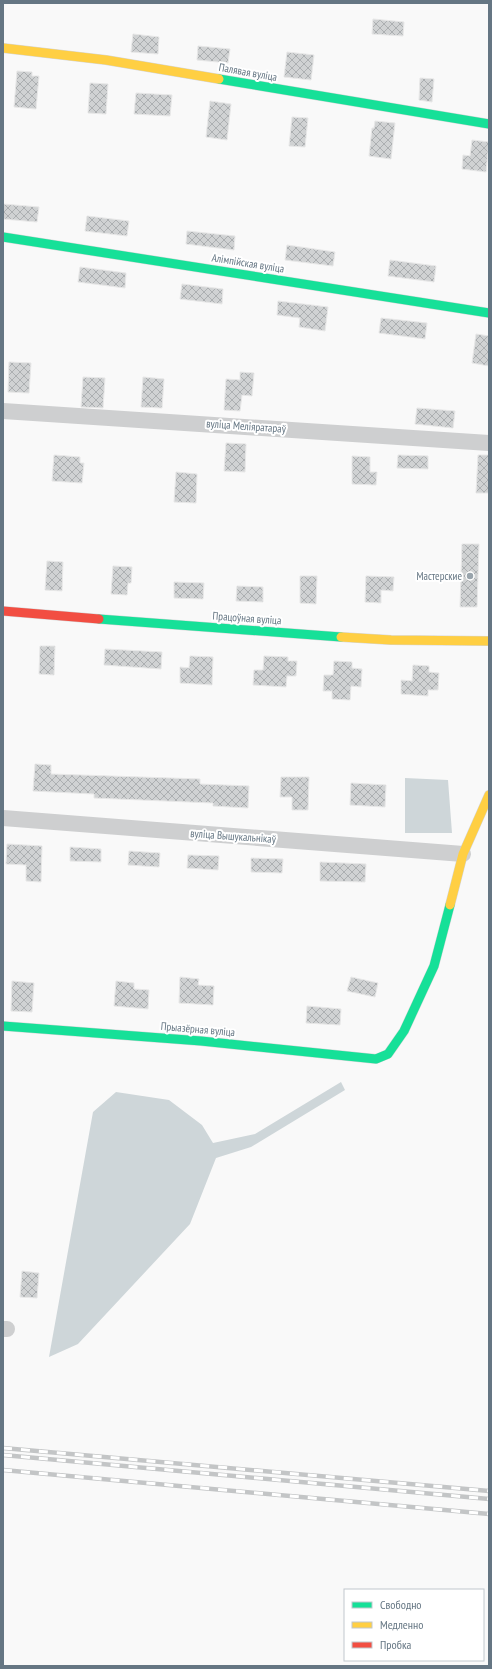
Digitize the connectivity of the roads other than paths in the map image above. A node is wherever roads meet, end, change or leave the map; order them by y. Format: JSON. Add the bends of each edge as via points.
{"nodes":[{"id":1,"x":3,"y":48,"type":"edge"},
{"id":2,"x":489,"y":124,"type":"edge"},
{"id":3,"x":3,"y":237,"type":"edge"},
{"id":4,"x":489,"y":313,"type":"edge"},
{"id":5,"x":3,"y":411,"type":"edge"},
{"id":6,"x":489,"y":443,"type":"edge"},
{"id":7,"x":3,"y":611,"type":"edge"},
{"id":8,"x":489,"y":641,"type":"edge"},
{"id":9,"x":489,"y":795,"type":"edge"},
{"id":10,"x":3,"y":818,"type":"edge"},
{"id":11,"x":463,"y":854,"type":"junction"},
{"id":12,"x":3,"y":1026,"type":"edge"}],
"edges":[{"from":1,"to":2,"type":"street","name":"Палявая вуліца","via":[[106,60]]},
{"from":3,"to":4,"type":"street","name":"Алімпійская вуліца"},
{"from":5,"to":6,"type":"street","name":"вуліца Меліяратараў"},
{"from":7,"to":8,"type":"street","name":"Працоўная вуліца","via":[[391,640]]},
{"from":9,"to":11,"type":"street"},
{"from":10,"to":11,"type":"street","name":"вуліца Вышукальнікаў"},
{"from":11,"to":12,"type":"street","name":"Прыазёрная вуліца","via":[[434,966],[404,1031],[388,1054],[376,1060],[201,1040]]}]}
